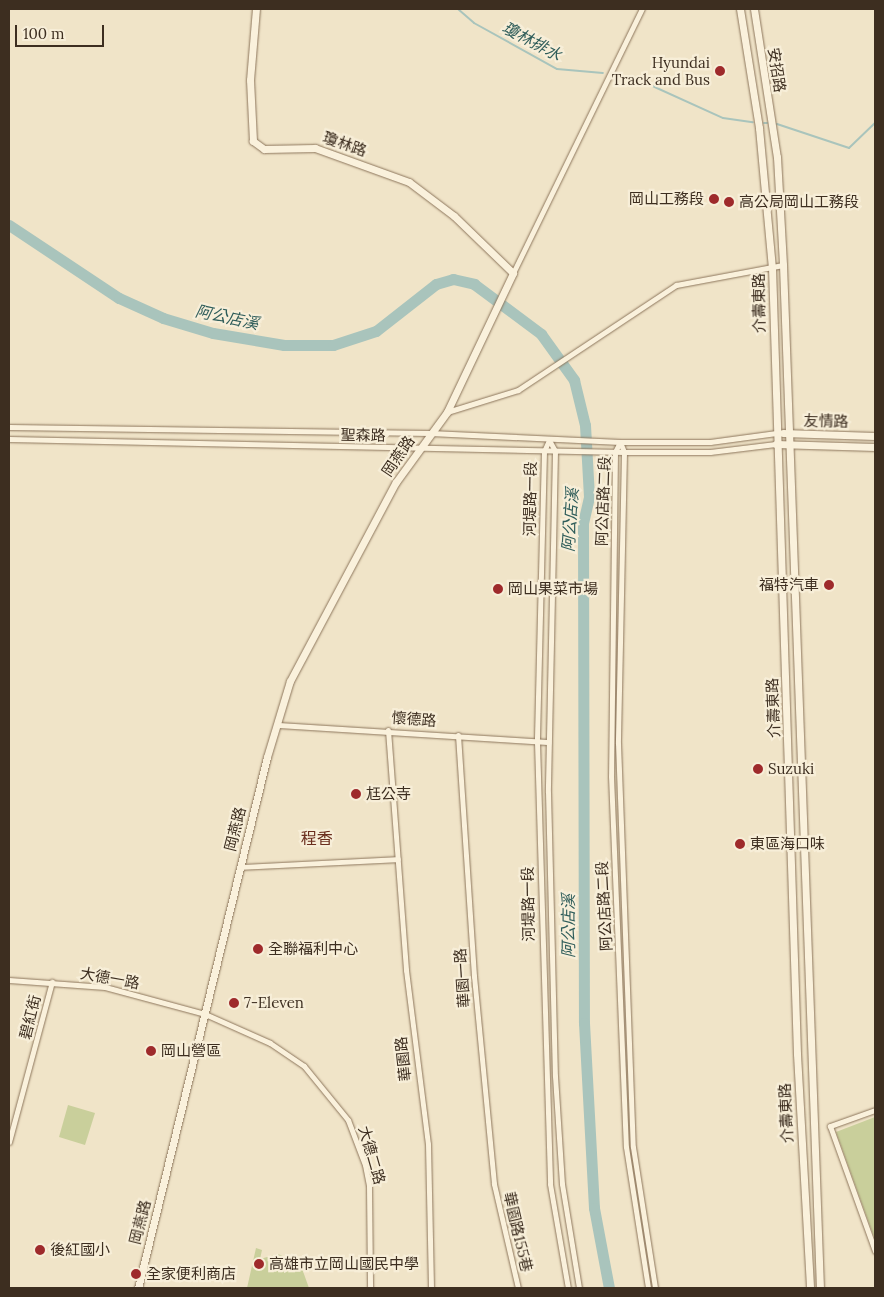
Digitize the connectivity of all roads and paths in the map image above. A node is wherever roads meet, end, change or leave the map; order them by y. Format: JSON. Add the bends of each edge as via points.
{"nodes":[{"id":1,"x":256,"y":9,"type":"edge"},
{"id":2,"x":642,"y":9,"type":"edge"},
{"id":3,"x":740,"y":9,"type":"edge"},
{"id":4,"x":754,"y":9,"type":"edge"},
{"id":5,"x":769,"y":108,"type":"junction"},
{"id":6,"x":756,"y":109,"type":"junction"},
{"id":7,"x":759,"y":128,"type":"joint"},
{"id":8,"x":774,"y":135,"type":"joint"},
{"id":9,"x":778,"y":172,"type":"junction"},
{"id":10,"x":764,"y":173,"type":"junction"},
{"id":11,"x":772,"y":266,"type":"junction"},
{"id":12,"x":783,"y":266,"type":"junction"},
{"id":13,"x":513,"y":273,"type":"junction"},
{"id":14,"x":447,"y":412,"type":"junction"},
{"id":15,"x":9,"y":427,"type":"edge"},
{"id":16,"x":430,"y":433,"type":"junction"},
{"id":17,"x":776,"y":433,"type":"junction"},
{"id":18,"x":787,"y":433,"type":"junction"},
{"id":19,"x":875,"y":436,"type":"edge"},
{"id":20,"x":9,"y":438,"type":"edge"},
{"id":21,"x":549,"y":440,"type":"junction"},
{"id":22,"x":620,"y":442,"type":"junction"},
{"id":23,"x":776,"y":444,"type":"junction"},
{"id":24,"x":787,"y":444,"type":"junction"},
{"id":25,"x":875,"y":447,"type":"edge"},
{"id":26,"x":420,"y":449,"type":"junction"},
{"id":27,"x":544,"y":451,"type":"junction"},
{"id":28,"x":555,"y":451,"type":"junction"},
{"id":29,"x":615,"y":452,"type":"junction"},
{"id":30,"x":624,"y":452,"type":"junction"},
{"id":31,"x":277,"y":725,"type":"junction"},
{"id":32,"x":388,"y":730,"type":"junction"},
{"id":33,"x":458,"y":735,"type":"junction"},
{"id":34,"x":537,"y":742,"type":"junction"},
{"id":35,"x":548,"y":742,"type":"junction"},
{"id":36,"x":398,"y":859,"type":"junction"},
{"id":37,"x":240,"y":867,"type":"junction"},
{"id":38,"x":9,"y":980,"type":"edge"},
{"id":39,"x":52,"y":982,"type":"junction"},
{"id":40,"x":205,"y":1014,"type":"junction"},
{"id":41,"x":808,"y":1053,"type":"junction"},
{"id":42,"x":797,"y":1054,"type":"junction"},
{"id":43,"x":875,"y":1110,"type":"edge"},
{"id":44,"x":9,"y":1142,"type":"edge"},
{"id":45,"x":494,"y":1184,"type":"joint"},
{"id":46,"x":873,"y":1239,"type":"edge"},
{"id":47,"x":875,"y":1251,"type":"edge"},
{"id":48,"x":431,"y":1287,"type":"edge"},
{"id":49,"x":518,"y":1287,"type":"edge"},
{"id":50,"x":138,"y":1288,"type":"edge"},
{"id":51,"x":370,"y":1288,"type":"edge"},
{"id":52,"x":568,"y":1288,"type":"edge"},
{"id":53,"x":579,"y":1288,"type":"edge"},
{"id":54,"x":648,"y":1288,"type":"edge"},
{"id":55,"x":655,"y":1288,"type":"edge"},
{"id":56,"x":810,"y":1288,"type":"edge"},
{"id":57,"x":820,"y":1288,"type":"edge"}],
"edges":[{"from":1,"to":13,"type":"main road","name":"瓊林路","via":[[250,80],[253,141],[264,148],[315,148],[409,182],[454,216]]},
{"from":2,"to":13,"type":"street"},
{"from":3,"to":6,"type":"main road","name":"安招路"},
{"from":4,"to":5,"type":"main road","name":"安招路"},
{"from":5,"to":6,"type":"main road"},
{"from":5,"to":8,"type":"main road","name":"安招路"},
{"from":6,"to":7,"type":"main road","name":"安招路"},
{"from":7,"to":10,"type":"main road","name":"介壽東路"},
{"from":8,"to":9,"type":"main road","name":"介壽東路"},
{"from":9,"to":10,"type":"main road"},
{"from":9,"to":12,"type":"main road","name":"介壽東路"},
{"from":10,"to":11,"type":"main road","name":"介壽東路"},
{"from":11,"to":12,"type":"street"},
{"from":11,"to":14,"type":"street","via":[[676,285],[655,295],[577,353],[518,390]]},
{"from":11,"to":17,"type":"main road","name":"介壽東路"},
{"from":12,"to":18,"type":"main road","name":"介壽東路"},
{"from":13,"to":14,"type":"main road","name":"岡燕路"},
{"from":14,"to":16,"type":"main road","name":"岡燕路"},
{"from":15,"to":16,"type":"street","name":"聖森路"},
{"from":16,"to":21,"type":"street","name":"聖森路"},
{"from":16,"to":26,"type":"main road","name":"岡燕路"},
{"from":17,"to":18,"type":"main road","name":"友情路"},
{"from":17,"to":22,"type":"street","name":"聖森路","via":[[710,442]]},
{"from":17,"to":23,"type":"main road","name":"介壽東路"},
{"from":18,"to":19,"type":"main road","name":"友情路"},
{"from":18,"to":24,"type":"main road","name":"介壽東路"},
{"from":20,"to":26,"type":"street","name":"聖森路"},
{"from":21,"to":22,"type":"street","name":"聖森路"},
{"from":21,"to":27,"type":"street","name":"河堤路一段"},
{"from":21,"to":28,"type":"street","name":"河堤路一段"},
{"from":22,"to":29,"type":"street","name":"阿公店路二段"},
{"from":22,"to":30,"type":"street","name":"阿公店路二段"},
{"from":23,"to":24,"type":"main road","name":"友情路"},
{"from":23,"to":30,"type":"street","name":"聖森路","via":[[710,452]]},
{"from":23,"to":42,"type":"main road","name":"介壽東路"},
{"from":24,"to":25,"type":"main road","name":"友情路"},
{"from":24,"to":41,"type":"main road","name":"介壽東路"},
{"from":26,"to":27,"type":"street","name":"聖森路"},
{"from":26,"to":31,"type":"main road","name":"岡燕路","via":[[396,482],[342,589],[310,641]]},
{"from":27,"to":28,"type":"street","name":"聖森路"},
{"from":27,"to":34,"type":"street","name":"河堤路一段"},
{"from":28,"to":29,"type":"street","name":"聖森路"},
{"from":28,"to":35,"type":"street","name":"河堤路一段"},
{"from":29,"to":30,"type":"street","name":"聖森路"},
{"from":29,"to":54,"type":"street","name":"阿公店路二段","via":[[612,786],[626,1147]]},
{"from":30,"to":55,"type":"street","name":"阿公店路二段","via":[[618,733],[622,882],[633,1148]]},
{"from":31,"to":32,"type":"street","name":"懷德路"},
{"from":31,"to":37,"type":"main road","name":"岡燕路"},
{"from":32,"to":33,"type":"street","name":"懷德路"},
{"from":32,"to":36,"type":"street","name":"華園路"},
{"from":33,"to":34,"type":"street","name":"懷德路"},
{"from":33,"to":45,"type":"street","name":"華園一路"},
{"from":34,"to":35,"type":"street","name":"懷德路"},
{"from":34,"to":52,"type":"street","name":"河堤路一段","via":[[550,1184]]},
{"from":35,"to":53,"type":"street","name":"河堤路一段","via":[[555,1076],[562,1184]]},
{"from":36,"to":37,"type":"street"},
{"from":36,"to":48,"type":"street","name":"華園路","via":[[407,975],[428,1144]]},
{"from":37,"to":40,"type":"main road","name":"岡燕路"},
{"from":38,"to":39,"type":"street","name":"大德一路"},
{"from":39,"to":40,"type":"street","name":"大德一路","via":[[105,987]]},
{"from":39,"to":44,"type":"street","name":"碧紅街"},
{"from":40,"to":50,"type":"main road","name":"岡燕路"},
{"from":40,"to":51,"type":"street","name":"大德二路","via":[[270,1043],[304,1066],[348,1120],[370,1186]]},
{"from":41,"to":42,"type":"main road"},
{"from":41,"to":57,"type":"main road","name":"介壽東路"},
{"from":42,"to":56,"type":"main road","name":"介壽東路"},
{"from":43,"to":46,"type":"street","via":[[830,1126]]},
{"from":45,"to":49,"type":"street","name":"華園路155巷"},
{"from":46,"to":47,"type":"street"}]}
